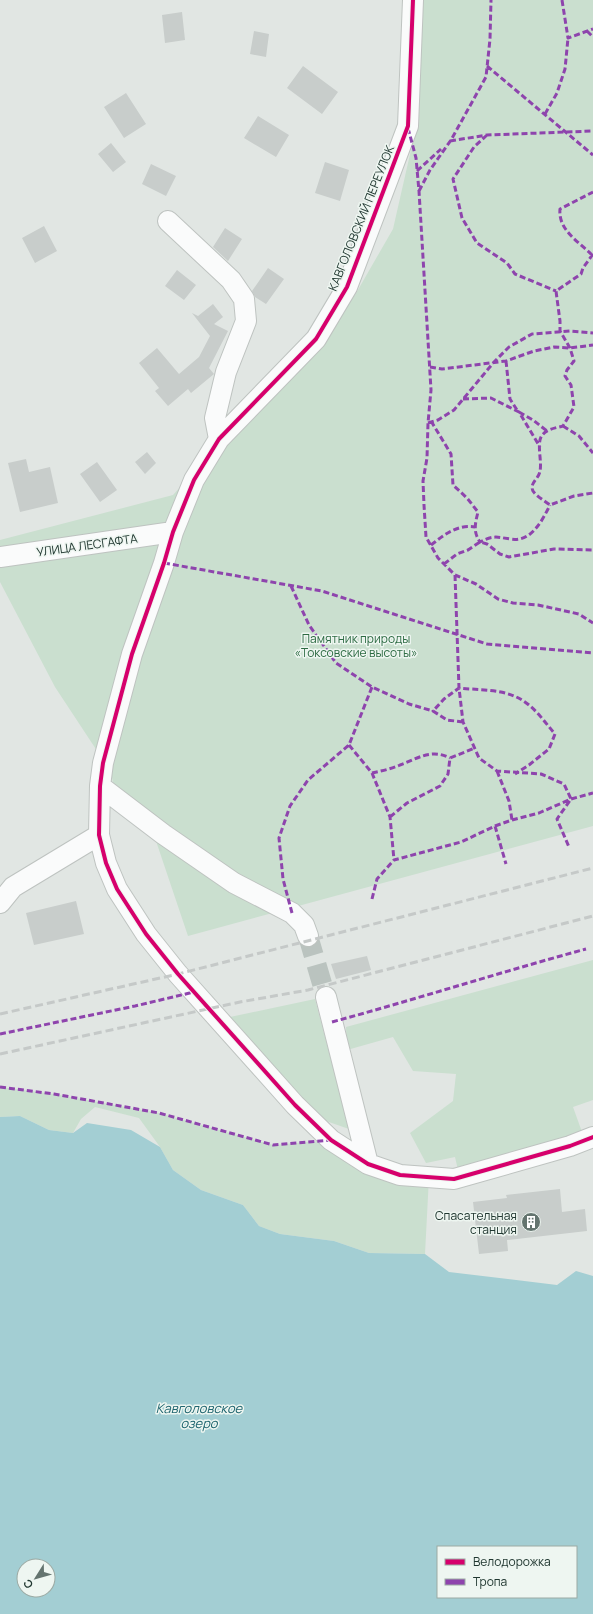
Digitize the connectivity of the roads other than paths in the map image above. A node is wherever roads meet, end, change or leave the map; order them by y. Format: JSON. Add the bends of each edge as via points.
{"nodes":[{"id":1,"x":413,"y":0,"type":"edge"},
{"id":2,"x":168,"y":221,"type":"dead end"},
{"id":3,"x":219,"y":439,"type":"junction"},
{"id":4,"x":174,"y":532,"type":"junction"},
{"id":5,"x":0,"y":557,"type":"edge"},
{"id":6,"x":100,"y":786,"type":"junction"},
{"id":7,"x":99,"y":835,"type":"junction"},
{"id":8,"x":0,"y":903,"type":"edge"},
{"id":9,"x":308,"y":936,"type":"tunnel mouth"},
{"id":10,"x":326,"y":997,"type":"tunnel mouth"},
{"id":11,"x":593,"y":1138,"type":"edge"},
{"id":12,"x":368,"y":1164,"type":"junction"}],
"edges":[{"from":1,"to":3,"type":"street","name":"КАВГОЛОВСКИЙ ПЕРЕУЛОК","via":[[408,126],[346,287],[316,339]]},
{"from":2,"to":3,"type":"street","via":[[231,280],[244,299],[246,321],[226,372],[215,418]]},
{"from":3,"to":4,"type":"street","name":"КАВГОЛОВСКИЙ ПЕРЕУЛОК","via":[[194,480]]},
{"from":4,"to":5,"type":"street","name":"УЛИЦА ЛЕСГАФТА"},
{"from":4,"to":6,"type":"street","name":"КАВГОЛОВСКИЙ ПЕРЕУЛОК","via":[[132,654],[103,763]]},
{"from":6,"to":7,"type":"street","name":"КАВГОЛОВСКИЙ ПЕРЕУЛОК"},
{"from":6,"to":9,"type":"street","via":[[234,883],[292,912],[304,925]]},
{"from":7,"to":8,"type":"street","via":[[13,887]]},
{"from":7,"to":12,"type":"street","name":"КАВГОЛОВСКИЙ ПЕРЕУЛОК","via":[[106,863],[117,889],[146,934],[178,974],[294,1104],[331,1140]]},
{"from":10,"to":12,"type":"street"},
{"from":11,"to":12,"type":"street","name":"КАВГОЛОВСКИЙ ПЕРЕУЛОК","via":[[454,1179],[400,1176]]}]}
